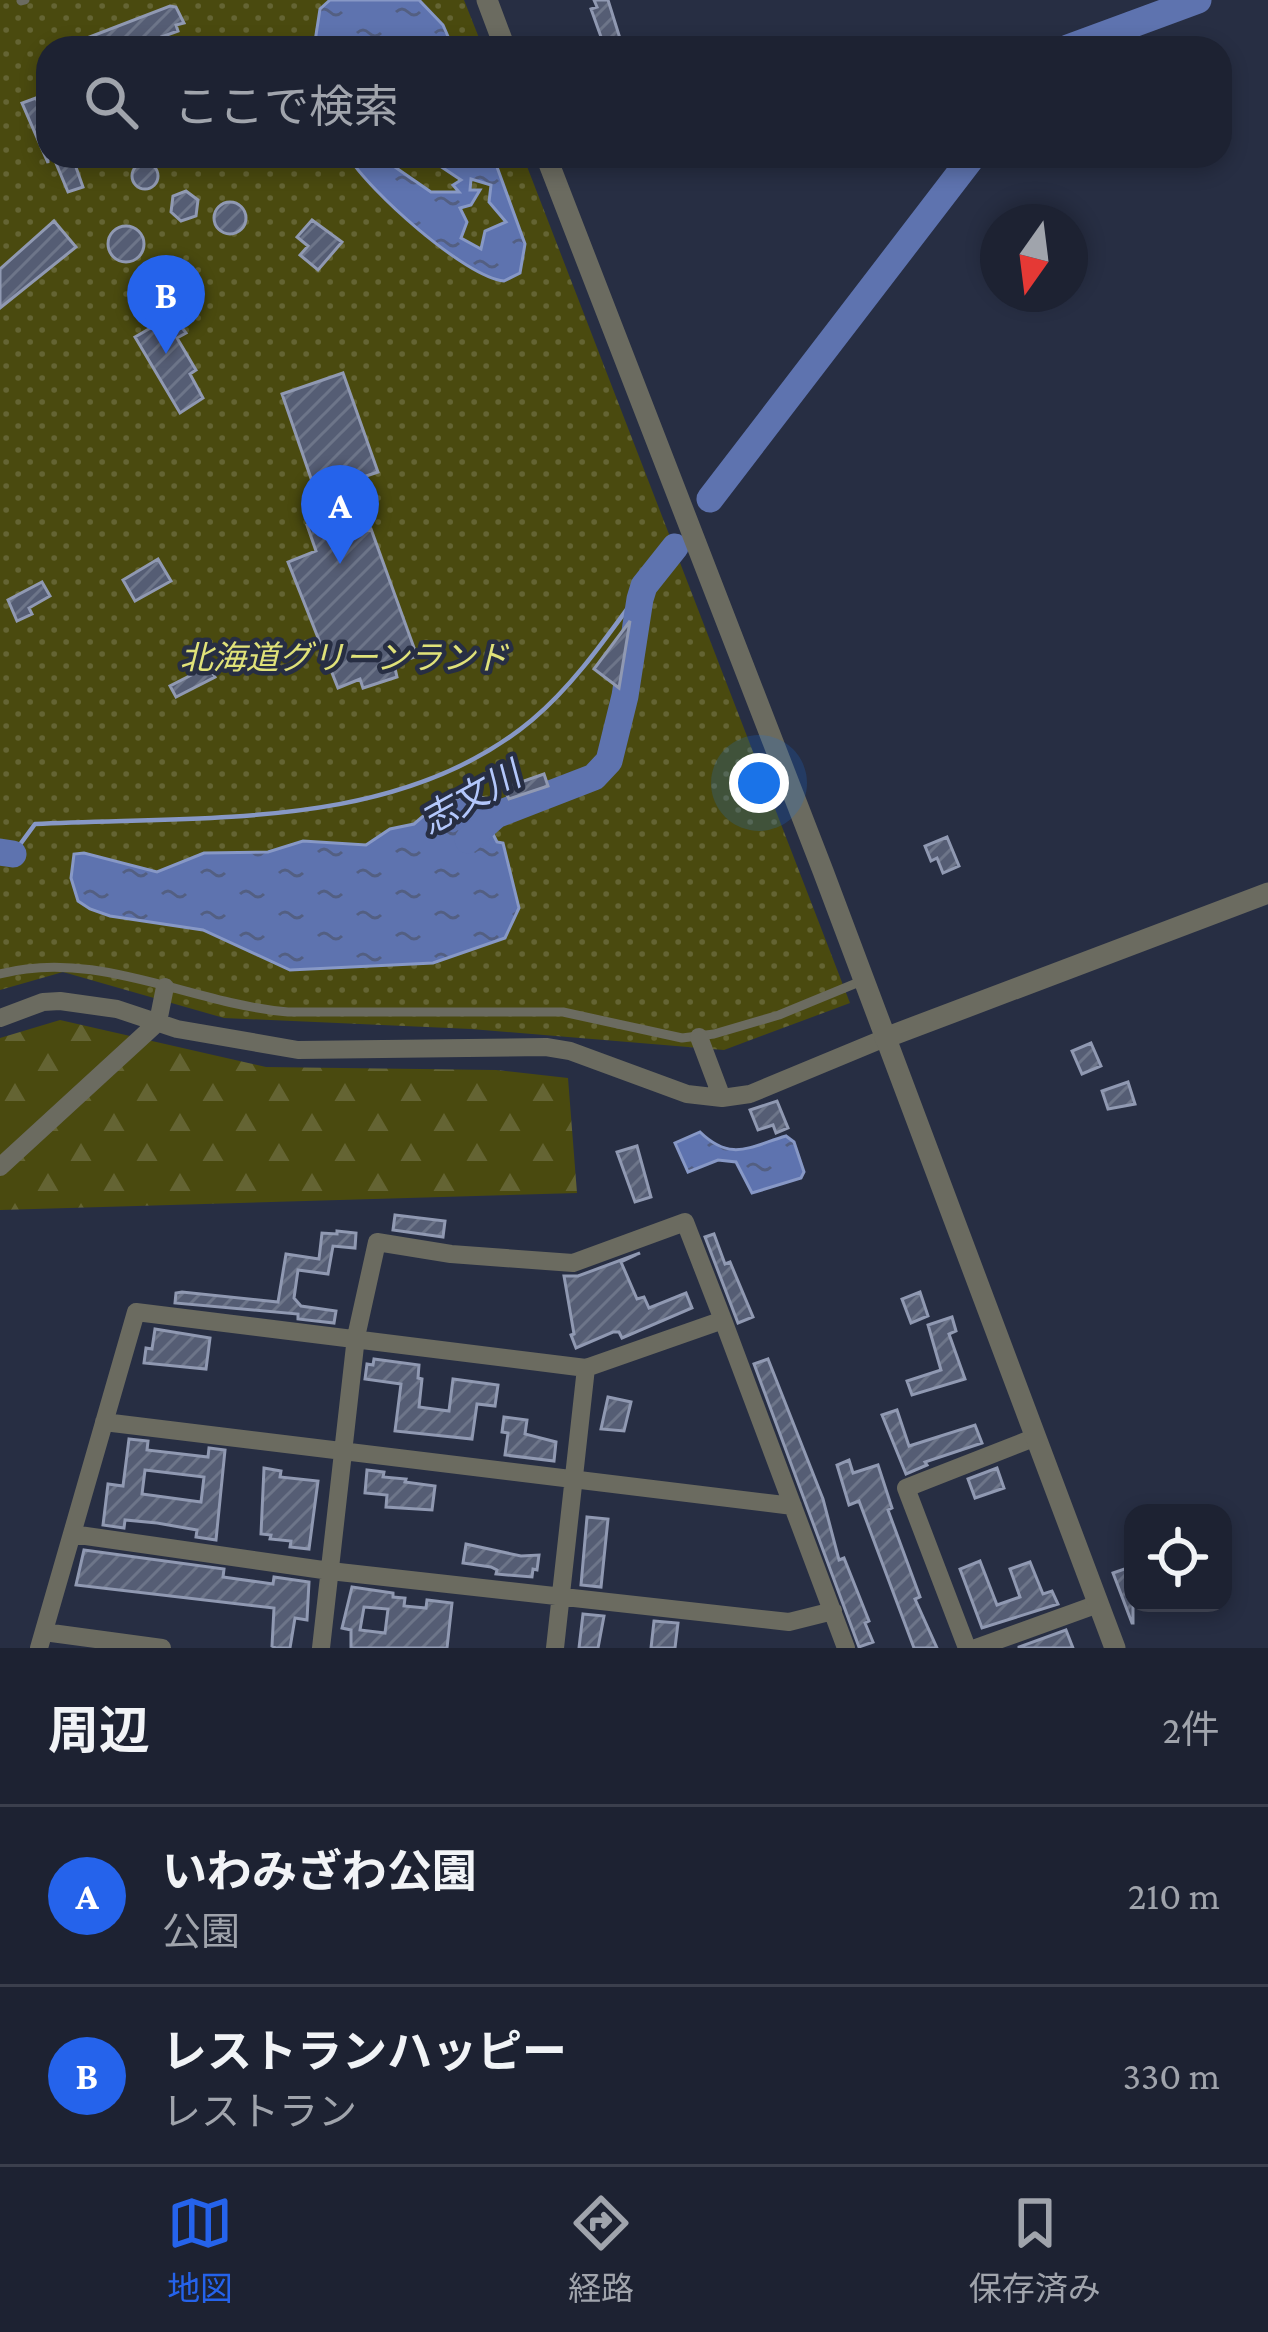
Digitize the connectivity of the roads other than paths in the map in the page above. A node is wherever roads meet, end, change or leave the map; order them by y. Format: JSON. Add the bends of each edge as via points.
{"nodes":[{"id":1,"x":488,"y":0,"type":"edge"},
{"id":2,"x":501,"y":36,"type":"edge"},
{"id":3,"x":551,"y":168,"type":"edge"},
{"id":4,"x":1268,"y":893,"type":"edge"},
{"id":5,"x":0,"y":974,"type":"edge"},
{"id":6,"x":864,"y":980,"type":"junction"},
{"id":7,"x":165,"y":987,"type":"junction"},
{"id":8,"x":0,"y":1018,"type":"edge"},
{"id":9,"x":158,"y":1022,"type":"junction"},
{"id":10,"x":699,"y":1037,"type":"junction"},
{"id":11,"x":885,"y":1038,"type":"junction"},
{"id":12,"x":722,"y":1098,"type":"junction"},
{"id":13,"x":0,"y":1167,"type":"edge"},
{"id":14,"x":723,"y":1320,"type":"junction"},
{"id":15,"x":356,"y":1337,"type":"junction"},
{"id":16,"x":586,"y":1368,"type":"junction"},
{"id":17,"x":104,"y":1422,"type":"junction"},
{"id":18,"x":1036,"y":1437,"type":"junction"},
{"id":19,"x":343,"y":1451,"type":"junction"},
{"id":20,"x":575,"y":1479,"type":"junction"},
{"id":21,"x":793,"y":1506,"type":"junction"},
{"id":22,"x":72,"y":1534,"type":"junction"},
{"id":23,"x":330,"y":1570,"type":"junction"},
{"id":24,"x":561,"y":1596,"type":"junction"},
{"id":25,"x":1098,"y":1604,"type":"junction"},
{"id":26,"x":833,"y":1611,"type":"junction"},
{"id":27,"x":41,"y":1640,"type":"edge"},
{"id":28,"x":162,"y":1648,"type":"edge"},
{"id":29,"x":321,"y":1648,"type":"edge"},
{"id":30,"x":555,"y":1648,"type":"edge"},
{"id":31,"x":846,"y":1648,"type":"edge"},
{"id":32,"x":971,"y":1648,"type":"edge"},
{"id":33,"x":1115,"y":1648,"type":"edge"}],
"edges":[{"from":1,"to":2,"type":"street"},
{"from":3,"to":6,"type":"street"},
{"from":4,"to":11,"type":"street"},
{"from":5,"to":7,"type":"lane","via":[[60,966]]},
{"from":6,"to":10,"type":"lane"},
{"from":6,"to":11,"type":"street"},
{"from":7,"to":9,"type":"street"},
{"from":7,"to":10,"type":"lane","via":[[256,1010],[563,1012]]},
{"from":8,"to":9,"type":"street","via":[[60,1001]]},
{"from":9,"to":12,"type":"street","via":[[298,1050],[546,1047]]},
{"from":9,"to":13,"type":"street"},
{"from":10,"to":12,"type":"street"},
{"from":11,"to":12,"type":"street"},
{"from":11,"to":18,"type":"street"},
{"from":14,"to":15,"type":"street","via":[[685,1222],[573,1263],[377,1242]]},
{"from":14,"to":16,"type":"street"},
{"from":14,"to":21,"type":"street"},
{"from":15,"to":16,"type":"street"},
{"from":15,"to":17,"type":"street","via":[[136,1312]]},
{"from":15,"to":19,"type":"street"},
{"from":16,"to":20,"type":"street"},
{"from":17,"to":19,"type":"street"},
{"from":17,"to":22,"type":"street"},
{"from":18,"to":25,"type":"street"},
{"from":18,"to":32,"type":"street","via":[[906,1488]]},
{"from":19,"to":20,"type":"street"},
{"from":19,"to":23,"type":"street"},
{"from":20,"to":21,"type":"street"},
{"from":20,"to":24,"type":"street"},
{"from":21,"to":26,"type":"street"},
{"from":22,"to":23,"type":"street"},
{"from":22,"to":27,"type":"street"},
{"from":23,"to":24,"type":"street"},
{"from":23,"to":29,"type":"street"},
{"from":24,"to":26,"type":"street","via":[[789,1622]]},
{"from":24,"to":30,"type":"street"},
{"from":25,"to":32,"type":"street"},
{"from":25,"to":33,"type":"street"},
{"from":26,"to":31,"type":"street"},
{"from":27,"to":28,"type":"street"}]}
